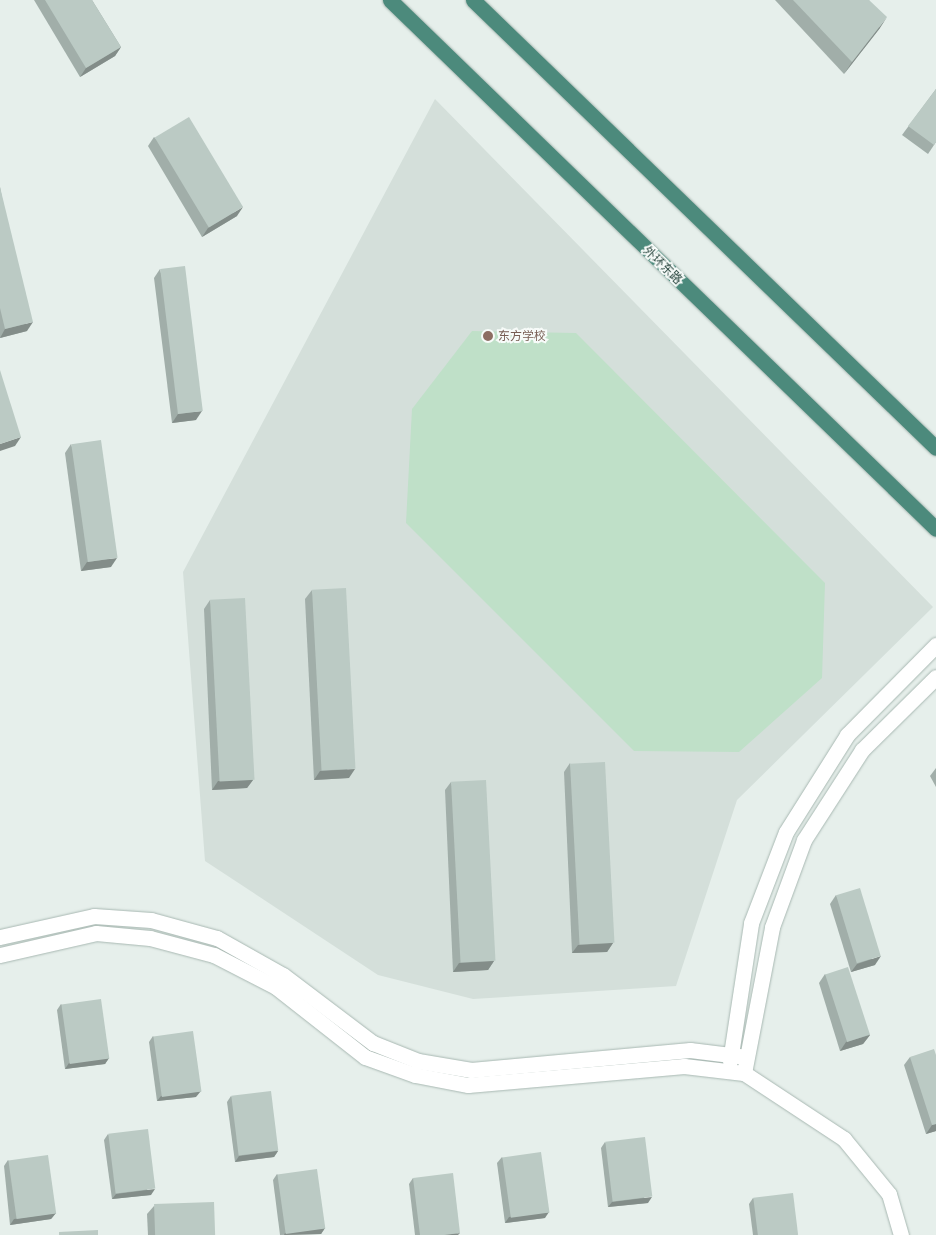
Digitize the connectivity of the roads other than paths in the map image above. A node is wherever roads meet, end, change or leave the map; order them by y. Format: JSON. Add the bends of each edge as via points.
{"nodes":[{"id":1,"x":390,"y":0,"type":"edge"},
{"id":2,"x":473,"y":0,"type":"edge"},
{"id":3,"x":936,"y":448,"type":"edge"},
{"id":4,"x":936,"y":529,"type":"edge"},
{"id":5,"x":936,"y":645,"type":"edge"},
{"id":6,"x":936,"y":677,"type":"edge"},
{"id":7,"x":0,"y":937,"type":"edge"},
{"id":8,"x":0,"y":955,"type":"edge"},
{"id":9,"x":731,"y":1053,"type":"junction"},
{"id":10,"x":747,"y":1057,"type":"junction"},
{"id":11,"x":729,"y":1069,"type":"junction"},
{"id":12,"x":744,"y":1073,"type":"junction"},
{"id":13,"x":901,"y":1235,"type":"edge"}],
"edges":[{"from":1,"to":4,"type":"highway","name":"外环东路"},
{"from":2,"to":3,"type":"highway"},
{"from":5,"to":9,"type":"street","via":[[847,735],[786,832],[751,923]]},
{"from":6,"to":10,"type":"street","via":[[862,750],[804,840],[772,927]]},
{"from":7,"to":9,"type":"street","via":[[94,916],[151,920],[217,938],[283,975],[373,1043],[418,1061],[471,1070],[690,1050]]},
{"from":8,"to":11,"type":"street","via":[[96,933],[150,938],[214,954],[276,987],[365,1057],[415,1075],[468,1085],[684,1066]]},
{"from":9,"to":10,"type":"street"},
{"from":9,"to":11,"type":"street"},
{"from":10,"to":12,"type":"street"},
{"from":11,"to":12,"type":"street"},
{"from":12,"to":13,"type":"street","via":[[844,1140],[889,1194]]}]}
